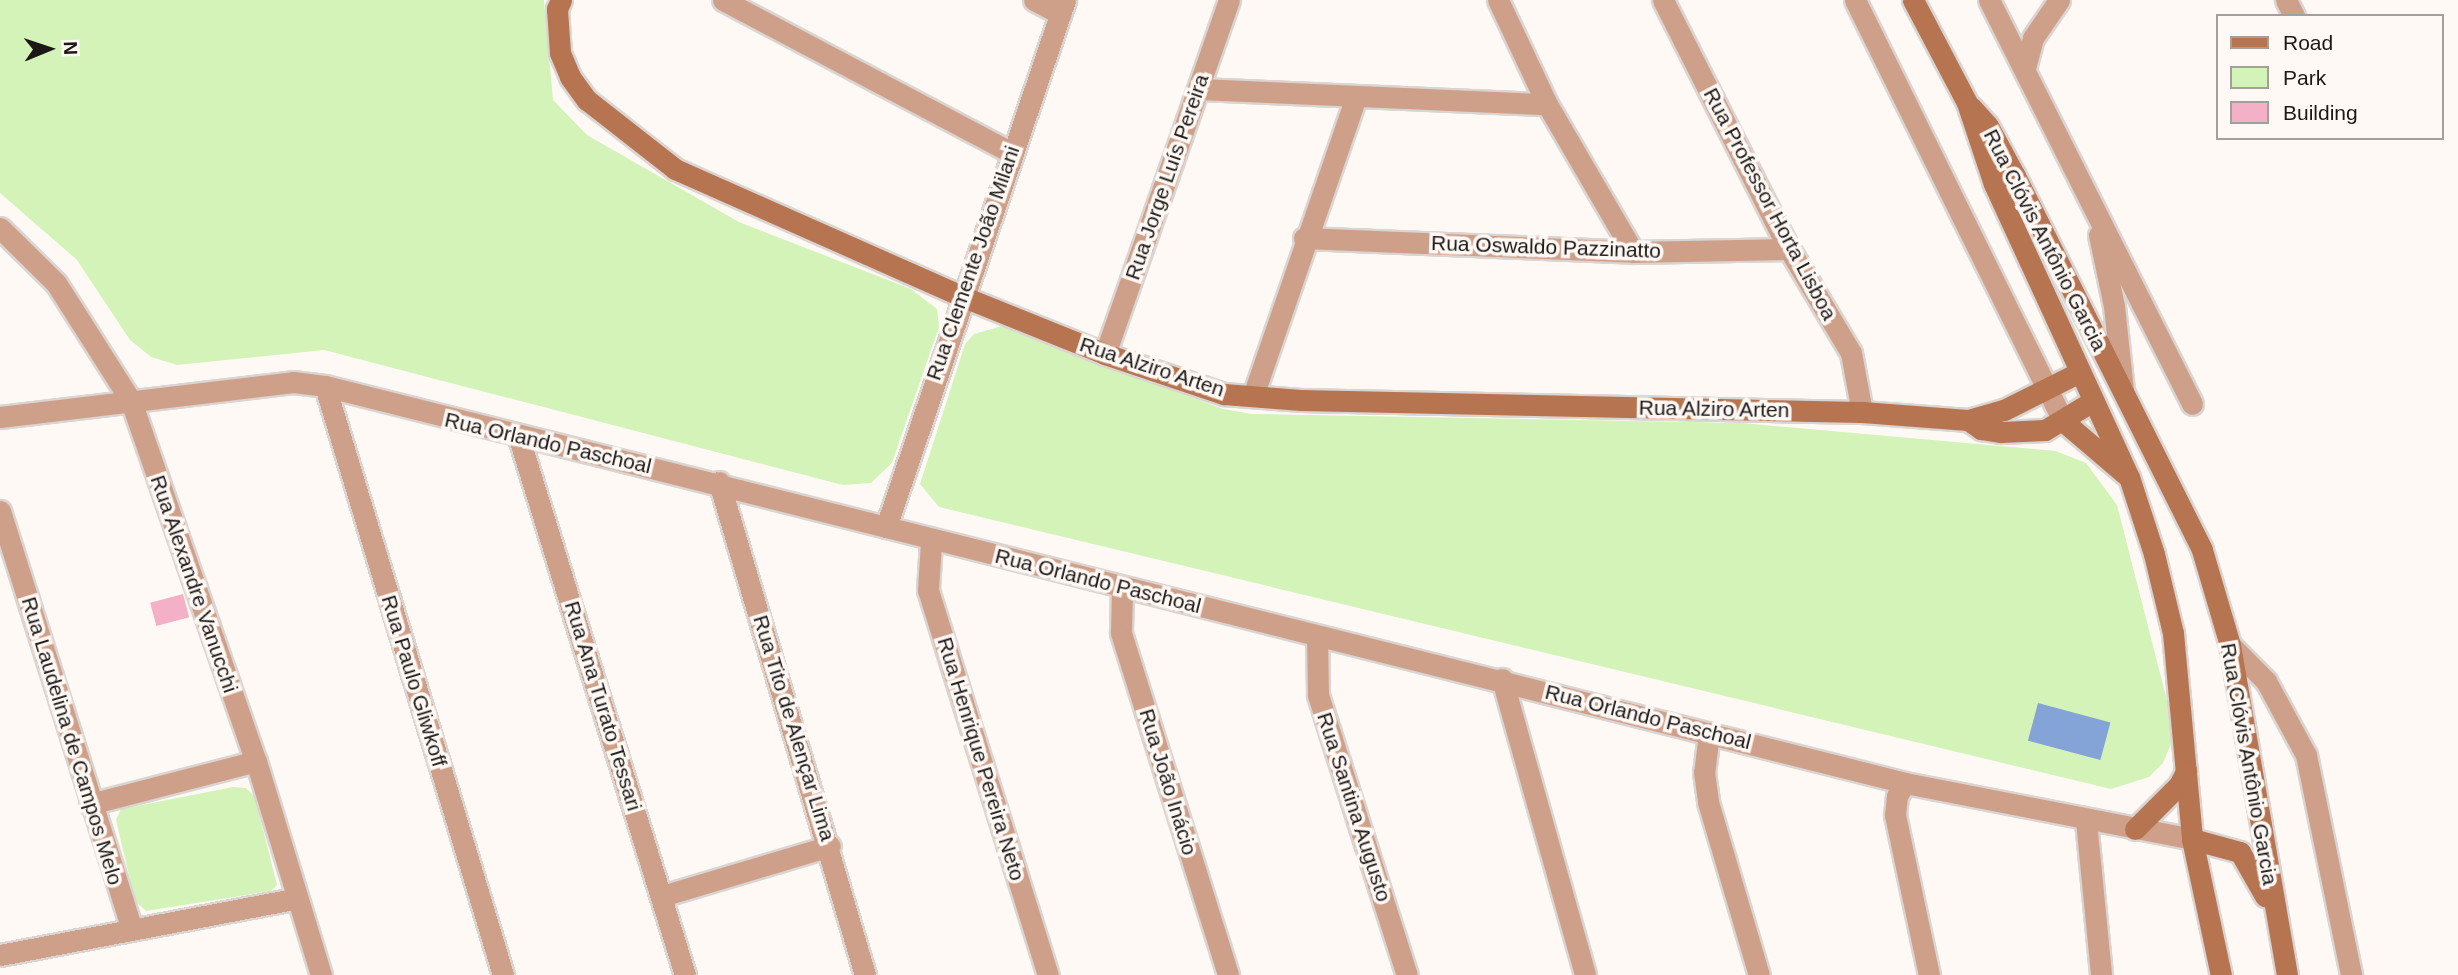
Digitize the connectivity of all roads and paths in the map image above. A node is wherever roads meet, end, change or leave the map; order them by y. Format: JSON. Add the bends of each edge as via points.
{"nodes":[{"id":1,"x":561,"y":0,"type":"edge"},
{"id":2,"x":723,"y":0,"type":"edge"},
{"id":3,"x":1034,"y":0,"type":"edge"},
{"id":4,"x":1229,"y":0,"type":"edge"},
{"id":5,"x":1498,"y":0,"type":"edge"},
{"id":6,"x":1663,"y":0,"type":"edge"},
{"id":7,"x":1855,"y":0,"type":"edge"},
{"id":8,"x":1913,"y":0,"type":"edge"},
{"id":9,"x":1989,"y":0,"type":"edge"},
{"id":10,"x":2059,"y":0,"type":"edge"},
{"id":11,"x":1063,"y":7,"type":"edge"},
{"id":12,"x":2025,"y":68,"type":"junction"},
{"id":13,"x":1199,"y":89,"type":"junction"},
{"id":14,"x":1356,"y":97,"type":"junction"},
{"id":15,"x":1967,"y":103,"type":"junction"},
{"id":16,"x":1547,"y":104,"type":"junction"},
{"id":17,"x":1010,"y":152,"type":"junction"},
{"id":18,"x":2077,"y":170,"type":"junction"},
{"id":19,"x":0,"y":228,"type":"edge"},
{"id":20,"x":1304,"y":238,"type":"junction"},
{"id":21,"x":1789,"y":248,"type":"junction"},
{"id":22,"x":1633,"y":252,"type":"junction"},
{"id":23,"x":961,"y":296,"type":"junction"},
{"id":24,"x":2097,"y":339,"type":"junction"},
{"id":25,"x":1105,"y":354,"type":"junction"},
{"id":26,"x":2087,"y":374,"type":"junction"},
{"id":27,"x":326,"y":386,"type":"junction"},
{"id":28,"x":2122,"y":389,"type":"junction"},
{"id":29,"x":2048,"y":390,"type":"junction"},
{"id":30,"x":1253,"y":396,"type":"junction"},
{"id":31,"x":131,"y":401,"type":"junction"},
{"id":32,"x":2093,"y":401,"type":"junction"},
{"id":33,"x":2192,"y":404,"type":"dead end"},
{"id":34,"x":1862,"y":412,"type":"junction"},
{"id":35,"x":0,"y":417,"type":"edge"},
{"id":36,"x":1968,"y":420,"type":"junction"},
{"id":37,"x":2063,"y":421,"type":"junction"},
{"id":38,"x":519,"y":438,"type":"junction"},
{"id":39,"x":2129,"y":477,"type":"junction"},
{"id":40,"x":719,"y":482,"type":"junction"},
{"id":41,"x":0,"y":511,"type":"edge"},
{"id":42,"x":886,"y":527,"type":"junction"},
{"id":43,"x":931,"y":541,"type":"junction"},
{"id":44,"x":1122,"y":588,"type":"junction"},
{"id":45,"x":1317,"y":636,"type":"junction"},
{"id":46,"x":2230,"y":645,"type":"junction"},
{"id":47,"x":1502,"y":679,"type":"junction"},
{"id":48,"x":1709,"y":733,"type":"junction"},
{"id":49,"x":256,"y":761,"type":"junction"},
{"id":50,"x":2186,"y":771,"type":"junction"},
{"id":51,"x":1905,"y":783,"type":"junction"},
{"id":52,"x":90,"y":804,"type":"junction"},
{"id":53,"x":2086,"y":821,"type":"junction"},
{"id":54,"x":2134,"y":829,"type":"junction"},
{"id":55,"x":2192,"y":839,"type":"junction"},
{"id":56,"x":830,"y":846,"type":"junction"},
{"id":57,"x":662,"y":896,"type":"junction"},
{"id":58,"x":298,"y":898,"type":"junction"},
{"id":59,"x":2276,"y":920,"type":"junction"},
{"id":60,"x":132,"y":930,"type":"junction"},
{"id":61,"x":0,"y":955,"type":"edge"},
{"id":62,"x":321,"y":975,"type":"edge"},
{"id":63,"x":503,"y":975,"type":"edge"},
{"id":64,"x":685,"y":975,"type":"edge"},
{"id":65,"x":865,"y":975,"type":"edge"},
{"id":66,"x":1048,"y":975,"type":"edge"},
{"id":67,"x":1227,"y":975,"type":"edge"},
{"id":68,"x":1407,"y":975,"type":"edge"},
{"id":69,"x":1585,"y":975,"type":"edge"},
{"id":70,"x":1759,"y":975,"type":"edge"},
{"id":71,"x":1929,"y":975,"type":"edge"},
{"id":72,"x":2101,"y":975,"type":"edge"},
{"id":73,"x":2221,"y":975,"type":"edge"},
{"id":74,"x":2287,"y":975,"type":"edge"},
{"id":75,"x":2351,"y":975,"type":"edge"}],
"edges":[{"from":1,"to":23,"type":"main road","name":"Rua Alziro Arten","via":[[557,9],[560,53],[570,77],[587,100],[676,169]]},
{"from":2,"to":17,"type":"street"},
{"from":3,"to":11,"type":"street"},
{"from":4,"to":13,"type":"street","name":"Rua Jorge Luís Pereira"},
{"from":5,"to":16,"type":"street"},
{"from":6,"to":21,"type":"street","name":"Rua Professor Horta Lisboa"},
{"from":7,"to":29,"type":"street"},
{"from":8,"to":15,"type":"main road"},
{"from":9,"to":12,"type":"street"},
{"from":10,"to":12,"type":"street","via":[[2033,38]]},
{"from":11,"to":17,"type":"street","name":"Rua Clemente João Milani"},
{"from":12,"to":18,"type":"street"},
{"from":13,"to":14,"type":"street"},
{"from":13,"to":25,"type":"street","name":"Rua Jorge Luís Pereira"},
{"from":14,"to":16,"type":"street"},
{"from":14,"to":20,"type":"street"},
{"from":15,"to":24,"type":"main road","name":"Rua Clóvis Antônio Garcia","via":[[1988,126]]},
{"from":15,"to":26,"type":"main road","name":"Rua Clóvis Antônio Garcia","via":[[1994,184]]},
{"from":16,"to":22,"type":"street"},
{"from":17,"to":23,"type":"street","name":"Rua Clemente João Milani"},
{"from":18,"to":28,"type":"street","via":[[2104,253]]},
{"from":18,"to":33,"type":"street"},
{"from":19,"to":31,"type":"street","name":"Rua Alexandre Vanucchi","via":[[56,283]]},
{"from":20,"to":22,"type":"street","name":"Rua Oswaldo Pazzinatto"},
{"from":20,"to":30,"type":"street"},
{"from":21,"to":22,"type":"street","name":"Rua Oswaldo Pazzinatto"},
{"from":21,"to":34,"type":"street","name":"Rua Professor Horta Lisboa","via":[[1852,354]]},
{"from":23,"to":25,"type":"main road","name":"Rua Alziro Arten"},
{"from":23,"to":42,"type":"street","name":"Rua Clemente João Milani"},
{"from":24,"to":26,"type":"main road"},
{"from":24,"to":28,"type":"main road","name":"Rua Clóvis Antônio Garcia"},
{"from":25,"to":30,"type":"main road","name":"Rua Alziro Arten","via":[[1224,394]]},
{"from":26,"to":28,"type":"main road"},
{"from":26,"to":29,"type":"main road","name":"Rua Alziro Arten"},
{"from":26,"to":32,"type":"main road","name":"Rua Clóvis Antônio Garcia"},
{"from":27,"to":31,"type":"street","name":"Rua Orlando Paschoal","via":[[293,383]]},
{"from":27,"to":38,"type":"street","name":"Rua Orlando Paschoal"},
{"from":27,"to":63,"type":"street","name":"Rua Paulo Gliwkoff"},
{"from":28,"to":46,"type":"main road","name":"Rua Clóvis Antônio Garcia","via":[[2202,550]]},
{"from":29,"to":36,"type":"main road","name":"Rua Alziro Arten"},
{"from":29,"to":37,"type":"street"},
{"from":30,"to":34,"type":"main road","name":"Rua Alziro Arten"},
{"from":31,"to":35,"type":"street","name":"Rua Orlando Paschoal"},
{"from":31,"to":49,"type":"street","name":"Rua Alexandre Vanucchi"},
{"from":32,"to":37,"type":"main road","name":"Rua Alziro Arten"},
{"from":32,"to":39,"type":"main road","name":"Rua Clóvis Antônio Garcia"},
{"from":34,"to":36,"type":"main road","name":"Rua Alziro Arten"},
{"from":36,"to":37,"type":"main road","name":"Rua Alziro Arten","via":[[2001,432],[2045,430]]},
{"from":37,"to":39,"type":"main road"},
{"from":38,"to":40,"type":"street","name":"Rua Orlando Paschoal"},
{"from":38,"to":57,"type":"street","name":"Rua Ana Turato Tessari"},
{"from":39,"to":50,"type":"main road","name":"Rua Clóvis Antônio Garcia","via":[[2166,595]]},
{"from":40,"to":42,"type":"street","name":"Rua Orlando Paschoal"},
{"from":40,"to":56,"type":"street","name":"Rua Tito de Alençar Lima"},
{"from":41,"to":52,"type":"street","name":"Rua Laudelina de Campos Melo"},
{"from":42,"to":43,"type":"street","name":"Rua Orlando Paschoal"},
{"from":43,"to":44,"type":"street","name":"Rua Orlando Paschoal"},
{"from":43,"to":66,"type":"street","name":"Rua Henrique Pereira Neto","via":[[928,590]]},
{"from":44,"to":45,"type":"street","name":"Rua Orlando Paschoal"},
{"from":44,"to":67,"type":"street","name":"Rua João Inácio","via":[[1121,633]]},
{"from":45,"to":47,"type":"street","name":"Rua Orlando Paschoal"},
{"from":45,"to":68,"type":"street","name":"Rua Santina Augusto","via":[[1318,695]]},
{"from":46,"to":59,"type":"main road","name":"Rua Clóvis Antônio Garcia"},
{"from":46,"to":75,"type":"street","via":[[2266,681],[2306,755]]},
{"from":47,"to":48,"type":"street","name":"Rua Orlando Paschoal"},
{"from":47,"to":69,"type":"street"},
{"from":48,"to":51,"type":"street","name":"Rua Orlando Paschoal"},
{"from":48,"to":70,"type":"street","via":[[1704,772],[1708,802]]},
{"from":49,"to":52,"type":"street"},
{"from":49,"to":58,"type":"street","name":"Rua Alexandre Vanucchi"},
{"from":50,"to":54,"type":"main road","via":[[2179,785]]},
{"from":50,"to":55,"type":"main road","name":"Rua Clóvis Antônio Garcia"},
{"from":51,"to":53,"type":"street","name":"Rua Orlando Paschoal"},
{"from":51,"to":71,"type":"street","via":[[1897,796],[1895,815]]},
{"from":52,"to":60,"type":"street","name":"Rua Laudelina de Campos Melo"},
{"from":53,"to":54,"type":"street","name":"Rua Orlando Paschoal"},
{"from":53,"to":72,"type":"street"},
{"from":54,"to":55,"type":"street","name":"Rua Orlando Paschoal"},
{"from":55,"to":59,"type":"main road","via":[[2241,852]]},
{"from":55,"to":73,"type":"main road","name":"Rua Clóvis Antônio Garcia"},
{"from":56,"to":57,"type":"street"},
{"from":56,"to":65,"type":"street","name":"Rua Tito de Alençar Lima"},
{"from":57,"to":64,"type":"street","name":"Rua Ana Turato Tessari"},
{"from":58,"to":60,"type":"street"},
{"from":58,"to":62,"type":"street","name":"Rua Alexandre Vanucchi"},
{"from":59,"to":74,"type":"main road","name":"Rua Clóvis Antônio Garcia"},
{"from":60,"to":61,"type":"street"}]}
